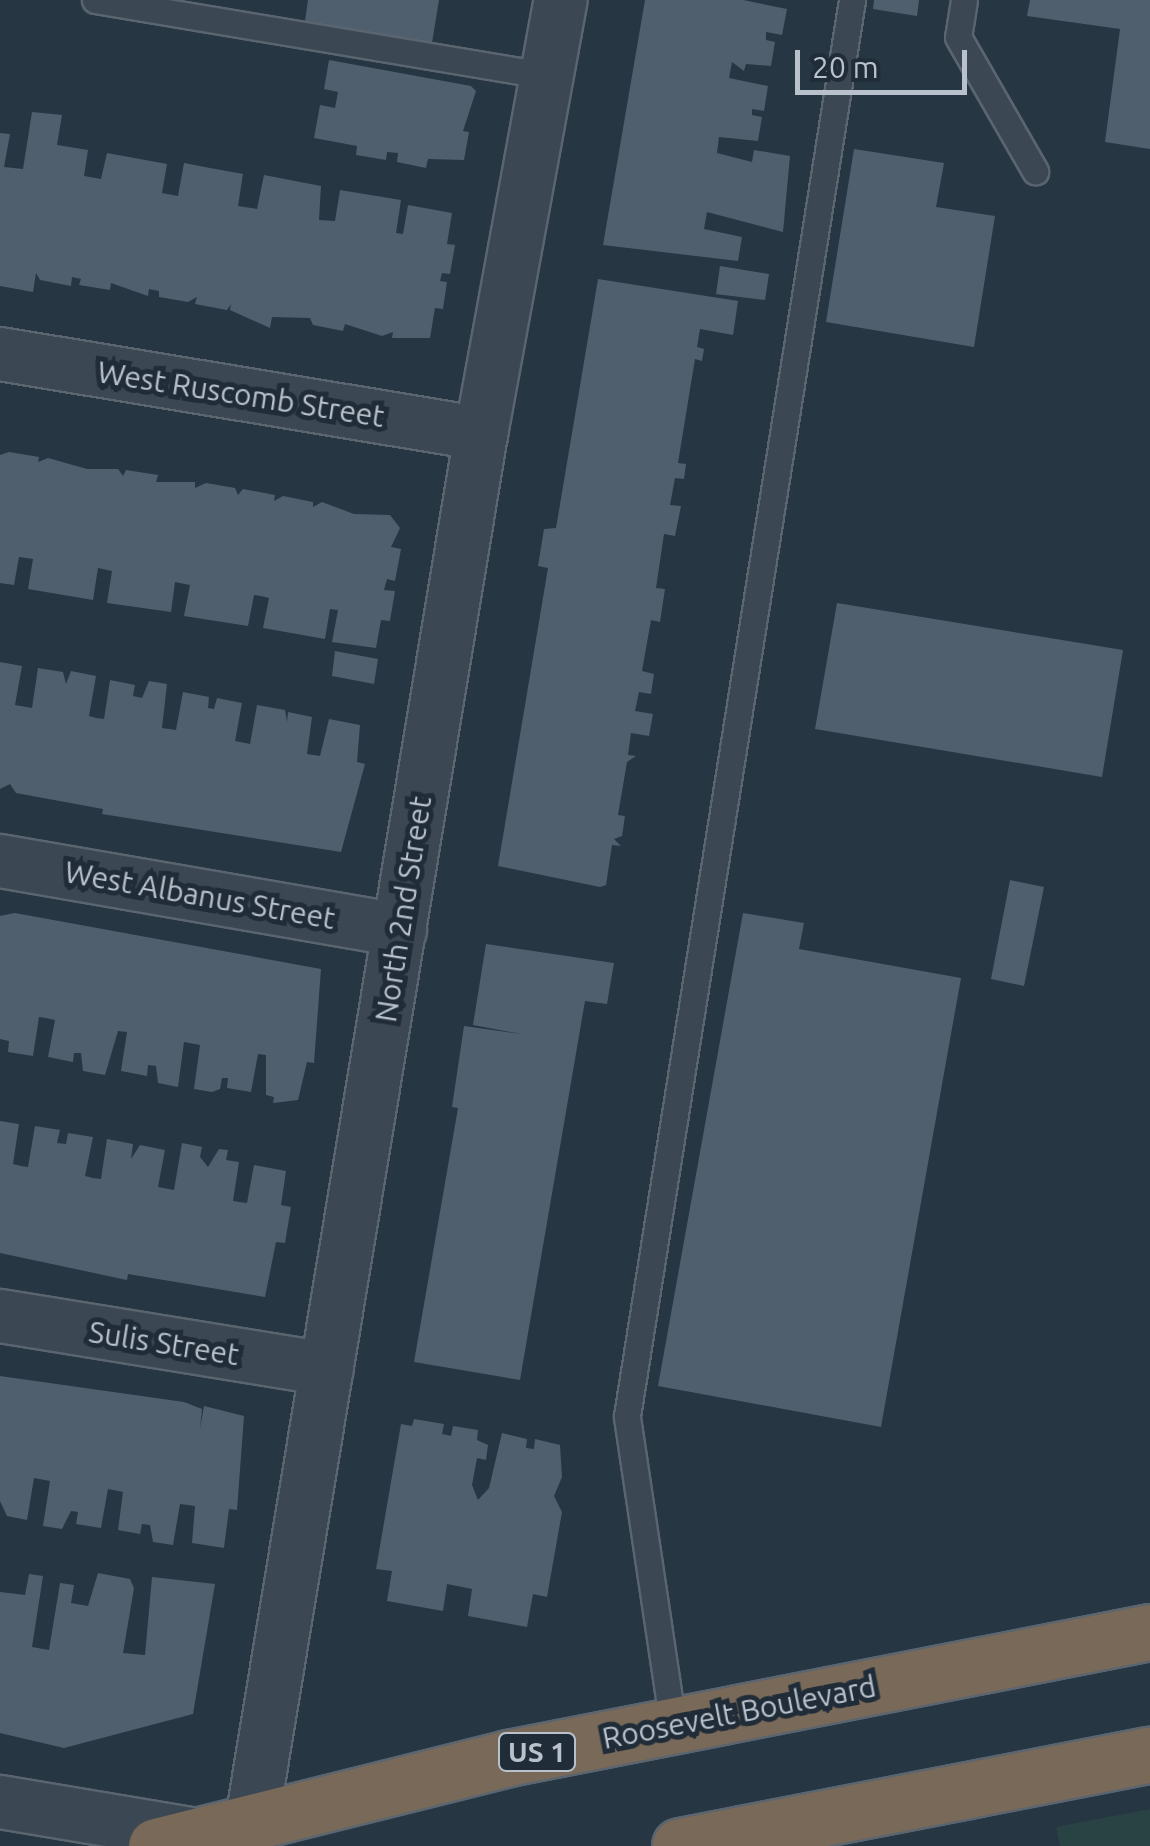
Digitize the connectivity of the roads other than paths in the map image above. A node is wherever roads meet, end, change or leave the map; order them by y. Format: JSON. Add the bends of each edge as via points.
{"nodes":[{"id":1,"x":95,"y":0,"type":"edge"},
{"id":2,"x":562,"y":0,"type":"edge"},
{"id":3,"x":852,"y":0,"type":"edge"},
{"id":4,"x":964,"y":0,"type":"edge"},
{"id":5,"x":547,"y":76,"type":"junction"},
{"id":6,"x":1035,"y":171,"type":"dead end"},
{"id":7,"x":0,"y":354,"type":"edge"},
{"id":8,"x":481,"y":434,"type":"junction"},
{"id":9,"x":0,"y":861,"type":"edge"},
{"id":10,"x":400,"y":930,"type":"junction"},
{"id":11,"x":0,"y":1316,"type":"edge"},
{"id":12,"x":327,"y":1369,"type":"junction"},
{"id":13,"x":1150,"y":1632,"type":"edge"},
{"id":14,"x":672,"y":1725,"type":"junction"},
{"id":15,"x":1150,"y":1755,"type":"edge"},
{"id":16,"x":0,"y":1802,"type":"edge"},
{"id":17,"x":252,"y":1820,"type":"junction"},
{"id":18,"x":177,"y":1840,"type":"edge"},
{"id":19,"x":680,"y":1846,"type":"edge"}],
"edges":[{"from":1,"to":5,"type":"lane"},
{"from":2,"to":5,"type":"street","name":"North 2nd Street"},
{"from":3,"to":14,"type":"lane","via":[[627,1416]]},
{"from":4,"to":6,"type":"lane","via":[[958,37]]},
{"from":5,"to":8,"type":"street","name":"North 2nd Street"},
{"from":7,"to":8,"type":"street","name":"West Ruscomb Street"},
{"from":8,"to":10,"type":"street","name":"North 2nd Street"},
{"from":9,"to":10,"type":"street","name":"West Albanus Street"},
{"from":10,"to":12,"type":"street","name":"North 2nd Street"},
{"from":11,"to":12,"type":"street","name":"Sulis Street"},
{"from":12,"to":17,"type":"street","name":"North 2nd Street"},
{"from":13,"to":14,"type":"highway","name":"Roosevelt Boulevard","number":"US 1"},
{"from":14,"to":17,"type":"highway","name":"Roosevelt Boulevard","number":"US 1"},
{"from":15,"to":19,"type":"highway"},
{"from":16,"to":18,"type":"street"},
{"from":17,"to":18,"type":"highway","name":"Roosevelt Boulevard","number":"US 1"}]}
